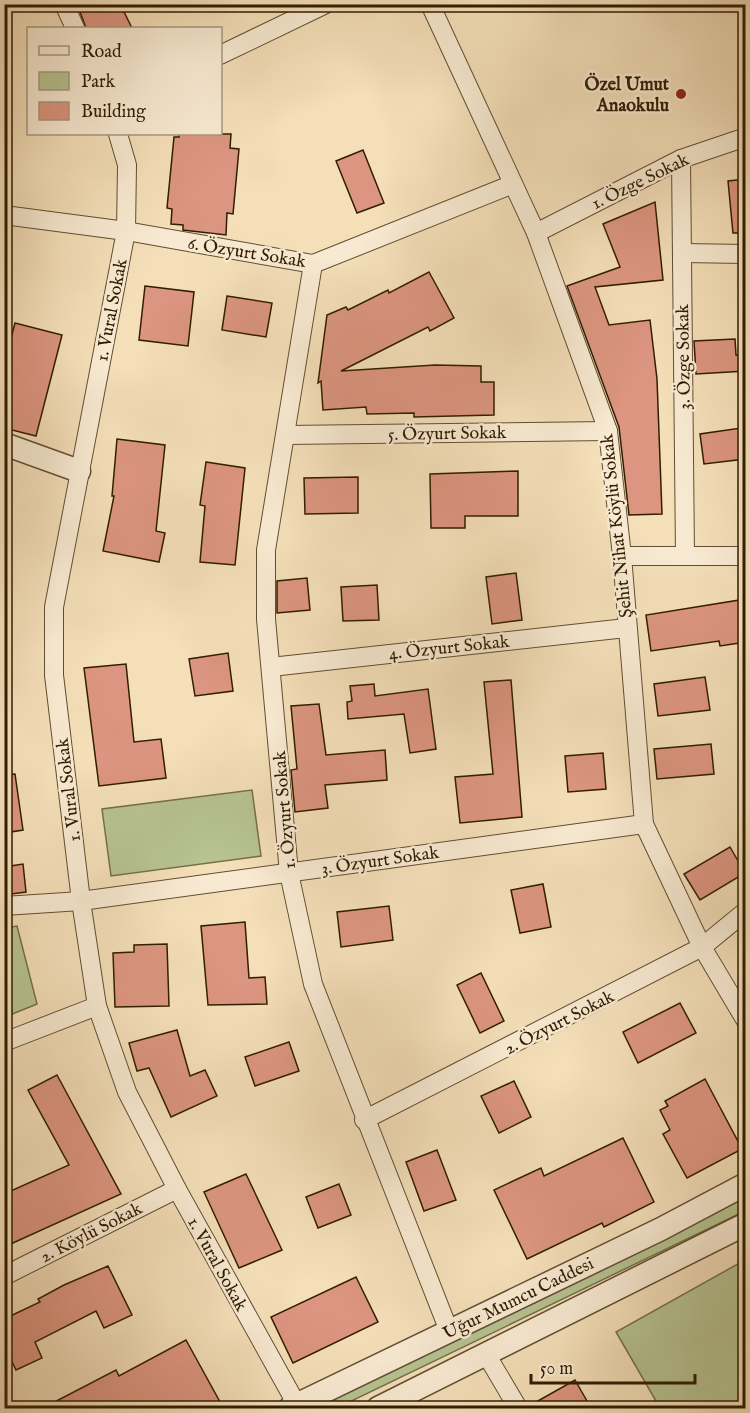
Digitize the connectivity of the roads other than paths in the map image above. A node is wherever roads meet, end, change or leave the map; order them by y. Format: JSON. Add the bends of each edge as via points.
{"nodes":[{"id":1,"x":64,"y":4,"type":"edge"},
{"id":2,"x":326,"y":4,"type":"edge"},
{"id":3,"x":430,"y":4,"type":"edge"},
{"id":4,"x":75,"y":27,"type":"edge"},
{"id":5,"x":222,"y":54,"type":"edge"},
{"id":6,"x":118,"y":135,"type":"edge"},
{"id":7,"x":746,"y":136,"type":"edge"},
{"id":8,"x":681,"y":159,"type":"junction"},
{"id":9,"x":513,"y":184,"type":"junction"},
{"id":10,"x":4,"y":214,"type":"edge"},
{"id":11,"x":126,"y":231,"type":"junction"},
{"id":12,"x":536,"y":233,"type":"junction"},
{"id":13,"x":682,"y":253,"type":"junction"},
{"id":14,"x":746,"y":254,"type":"edge"},
{"id":15,"x":313,"y":264,"type":"junction"},
{"id":16,"x":608,"y":431,"type":"junction"},
{"id":17,"x":286,"y":435,"type":"junction"},
{"id":18,"x":4,"y":444,"type":"edge"},
{"id":19,"x":79,"y":471,"type":"junction"},
{"id":20,"x":685,"y":555,"type":"junction"},
{"id":21,"x":622,"y":556,"type":"junction"},
{"id":22,"x":746,"y":556,"type":"edge"},
{"id":23,"x":626,"y":628,"type":"junction"},
{"id":24,"x":271,"y":667,"type":"junction"},
{"id":25,"x":644,"y":824,"type":"junction"},
{"id":26,"x":289,"y":873,"type":"junction"},
{"id":27,"x":81,"y":901,"type":"junction"},
{"id":28,"x":4,"y":906,"type":"edge"},
{"id":29,"x":746,"y":911,"type":"edge"},
{"id":30,"x":702,"y":947,"type":"junction"},
{"id":31,"x":97,"y":1006,"type":"junction"},
{"id":32,"x":746,"y":1021,"type":"edge"},
{"id":33,"x":4,"y":1042,"type":"edge"},
{"id":34,"x":364,"y":1120,"type":"junction"},
{"id":35,"x":746,"y":1184,"type":"edge"},
{"id":36,"x":177,"y":1189,"type":"junction"},
{"id":37,"x":746,"y":1224,"type":"edge"},
{"id":38,"x":4,"y":1276,"type":"edge"},
{"id":39,"x":449,"y":1331,"type":"junction"},
{"id":40,"x":486,"y":1354,"type":"junction"},
{"id":41,"x":295,"y":1407,"type":"edge"},
{"id":42,"x":378,"y":1408,"type":"edge"},
{"id":43,"x":518,"y":1408,"type":"edge"}],
"edges":[{"from":1,"to":4,"type":"street"},
{"from":2,"to":5,"type":"street"},
{"from":3,"to":9,"type":"street","name":"Şehit Nihat Köylü Sokak"},
{"from":6,"to":11,"type":"street","name":"1. Vural Sokak","via":[[127,165]]},
{"from":7,"to":8,"type":"street","name":"1. Özge Sokak"},
{"from":8,"to":12,"type":"street","name":"1. Özge Sokak"},
{"from":8,"to":13,"type":"street","name":"3. Özge Sokak"},
{"from":9,"to":12,"type":"street","name":"Şehit Nihat Köylü Sokak"},
{"from":9,"to":15,"type":"street","name":"6. Özyurt Sokak"},
{"from":10,"to":11,"type":"street","name":"6. Özyurt Sokak"},
{"from":11,"to":15,"type":"street","name":"6. Özyurt Sokak"},
{"from":11,"to":19,"type":"street","name":"1. Vural Sokak"},
{"from":12,"to":16,"type":"street","name":"Şehit Nihat Köylü Sokak"},
{"from":13,"to":14,"type":"street"},
{"from":13,"to":20,"type":"street","name":"3. Özge Sokak"},
{"from":15,"to":17,"type":"street","name":"1. Özyurt Sokak"},
{"from":16,"to":17,"type":"street","name":"5. Özyurt Sokak"},
{"from":16,"to":21,"type":"street","name":"Şehit Nihat Köylü Sokak"},
{"from":17,"to":24,"type":"street","name":"1. Özyurt Sokak","via":[[266,550]]},
{"from":18,"to":19,"type":"street"},
{"from":19,"to":27,"type":"street","name":"1. Vural Sokak","via":[[54,607],[54,675]]},
{"from":20,"to":21,"type":"street"},
{"from":20,"to":22,"type":"street"},
{"from":21,"to":23,"type":"street","name":"Şehit Nihat Köylü Sokak"},
{"from":23,"to":24,"type":"street","name":"4. Özyurt Sokak"},
{"from":23,"to":25,"type":"street","name":"Şehit Nihat Köylü Sokak"},
{"from":24,"to":26,"type":"street","name":"1. Özyurt Sokak"},
{"from":25,"to":26,"type":"street","name":"3. Özyurt Sokak"},
{"from":25,"to":30,"type":"street","name":"Şehit Nihat Köylü Sokak"},
{"from":26,"to":27,"type":"street","name":"3. Özyurt Sokak"},
{"from":26,"to":34,"type":"street","name":"1. Özyurt Sokak","via":[[313,984]]},
{"from":27,"to":28,"type":"street","name":"3. Özyurt Sokak"},
{"from":27,"to":31,"type":"street","name":"1. Vural Sokak"},
{"from":29,"to":30,"type":"street","name":"2. Özyurt Sokak"},
{"from":30,"to":32,"type":"street","name":"Şehit Nihat Köylü Sokak"},
{"from":30,"to":34,"type":"street","name":"2. Özyurt Sokak"},
{"from":31,"to":33,"type":"street"},
{"from":31,"to":36,"type":"street","name":"1. Vural Sokak","via":[[127,1092]]},
{"from":34,"to":39,"type":"street","name":"1. Özyurt Sokak"},
{"from":35,"to":39,"type":"street","name":"Uğur Mumcu Caddesi"},
{"from":36,"to":38,"type":"street","name":"2. Köylü Sokak"},
{"from":36,"to":41,"type":"street","name":"1. Vural Sokak"},
{"from":37,"to":40,"type":"street","name":"Uğur Mumcu Caddesi"},
{"from":39,"to":41,"type":"street","name":"Uğur Mumcu Caddesi"},
{"from":40,"to":42,"type":"street","name":"Uğur Mumcu Caddesi"},
{"from":40,"to":43,"type":"street"}]}
